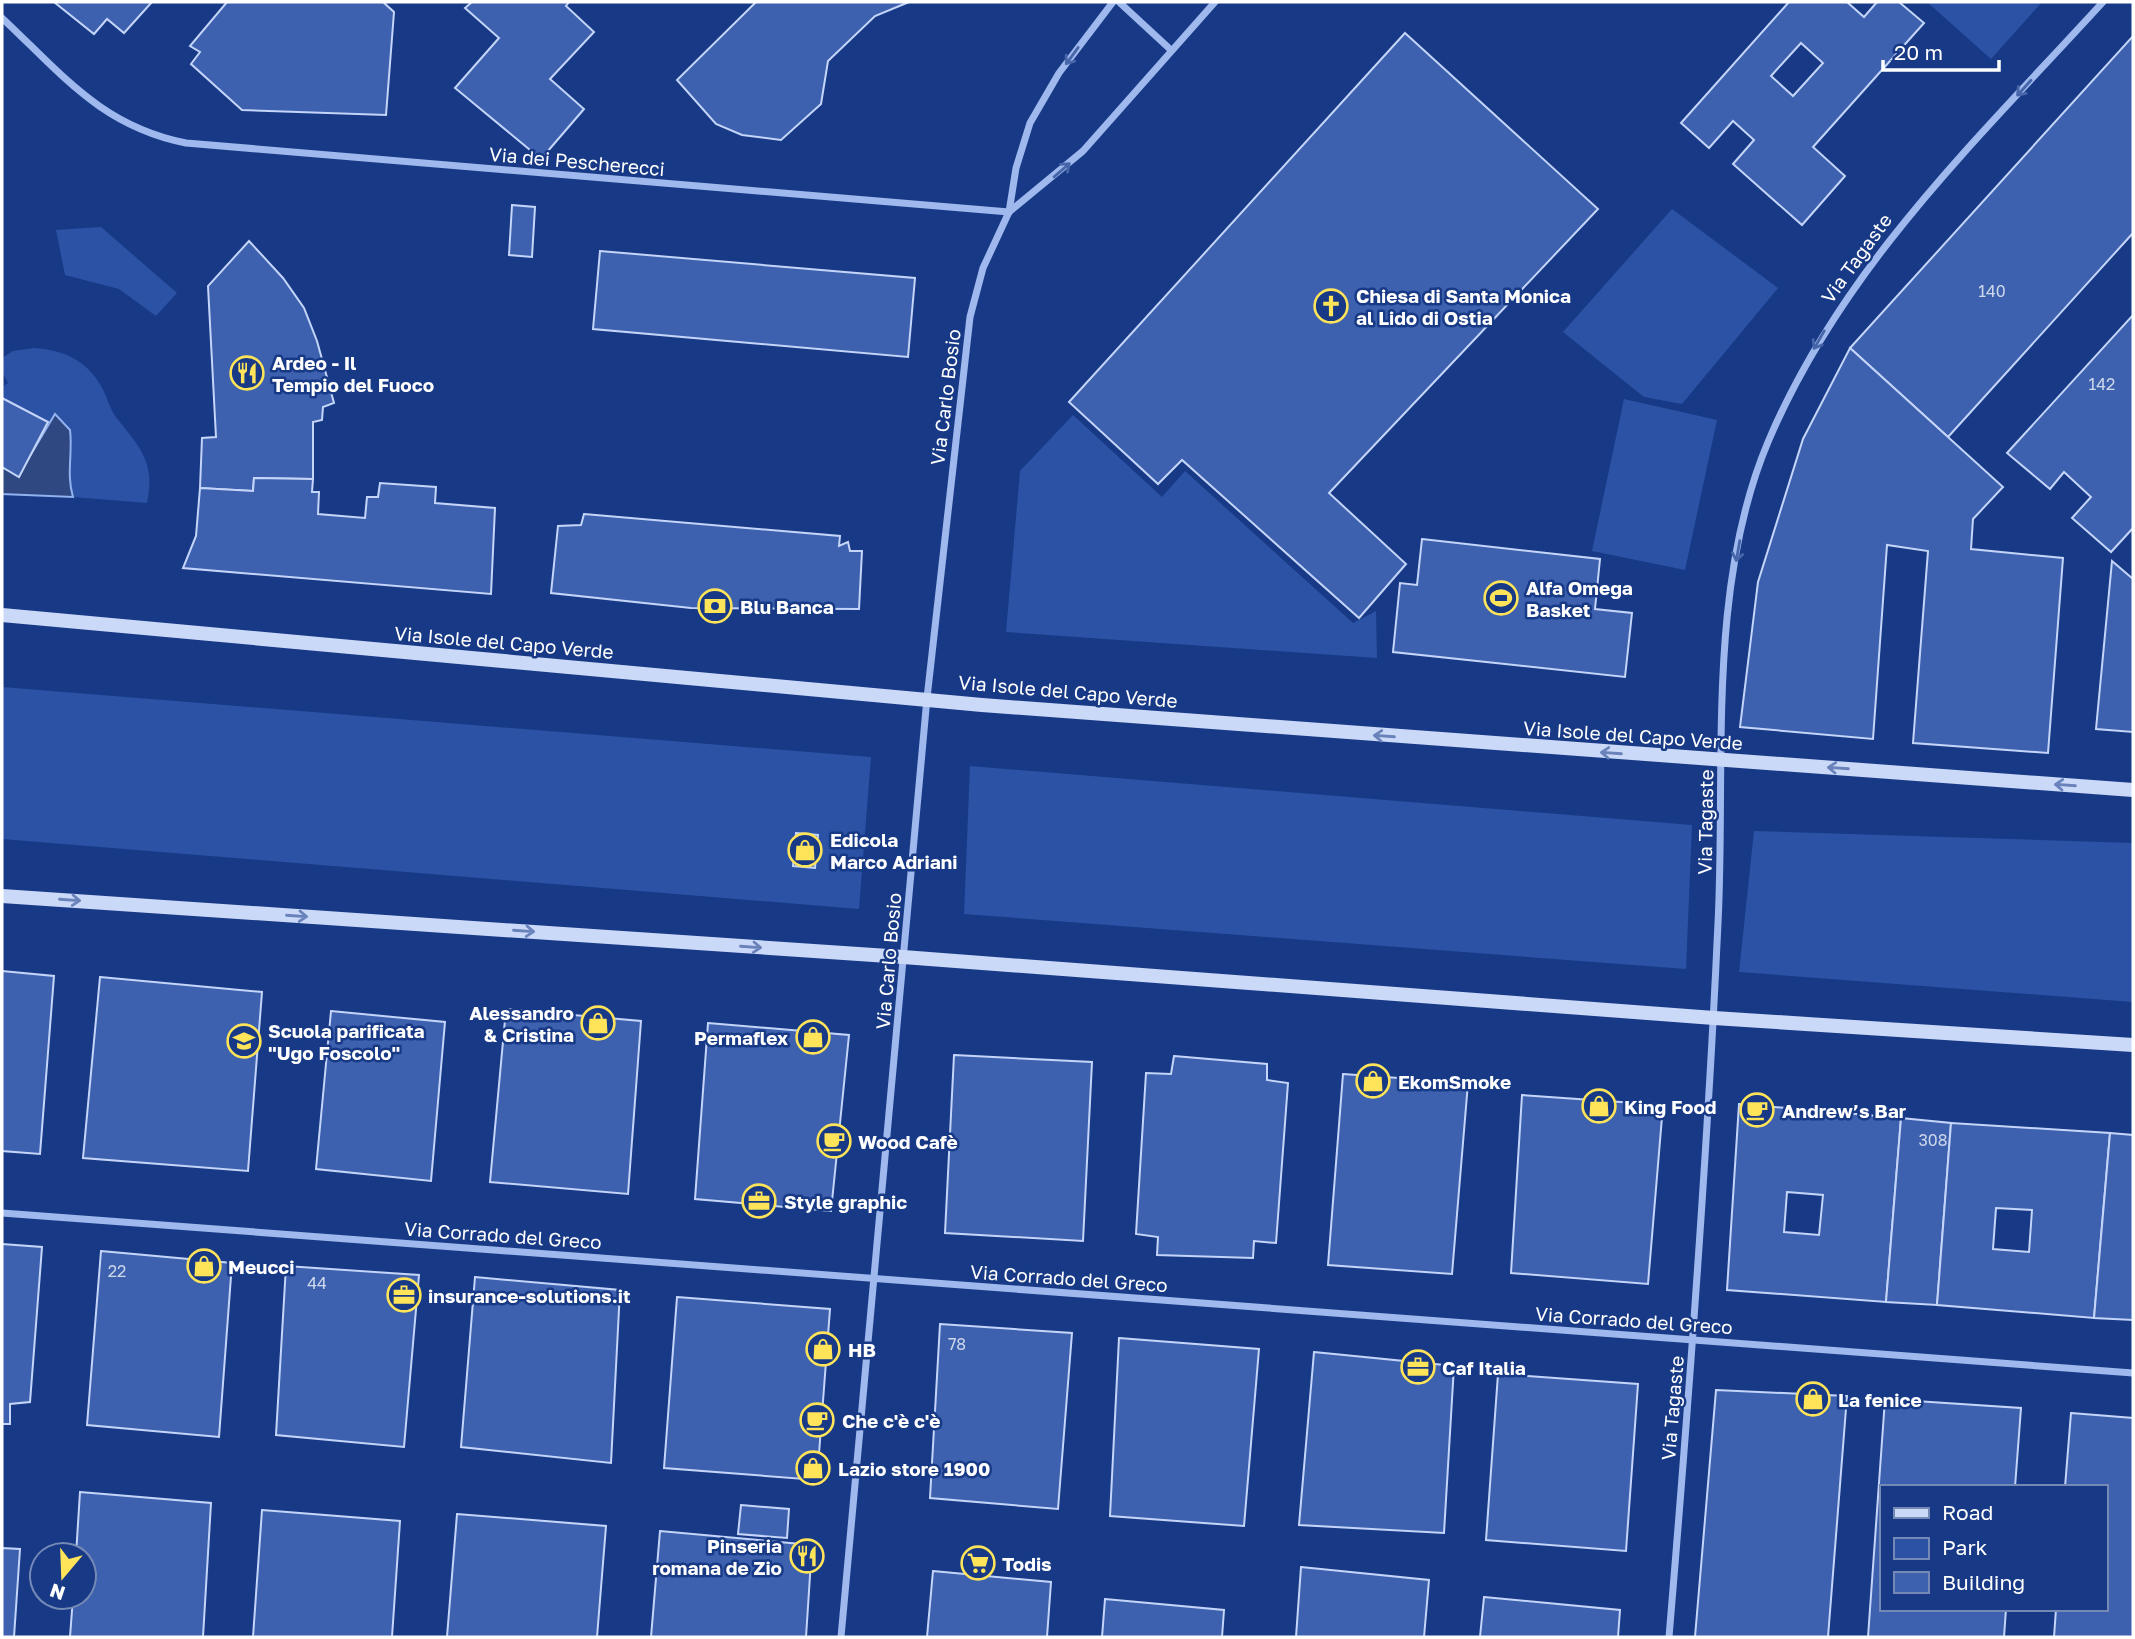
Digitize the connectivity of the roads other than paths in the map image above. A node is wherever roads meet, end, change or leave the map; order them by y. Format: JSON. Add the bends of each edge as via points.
{"nodes":[{"id":1,"x":1113,"y":2,"type":"edge"},
{"id":2,"x":1119,"y":2,"type":"edge"},
{"id":3,"x":1215,"y":2,"type":"edge"},
{"id":4,"x":2103,"y":2,"type":"edge"},
{"id":5,"x":2,"y":18,"type":"edge"},
{"id":6,"x":1171,"y":50,"type":"junction"},
{"id":7,"x":1009,"y":212,"type":"junction"},
{"id":8,"x":2,"y":615,"type":"edge"},
{"id":9,"x":926,"y":698,"type":"junction"},
{"id":10,"x":1721,"y":760,"type":"junction"},
{"id":11,"x":2133,"y":790,"type":"edge"},
{"id":12,"x":2,"y":896,"type":"edge"},
{"id":13,"x":904,"y":957,"type":"junction"},
{"id":14,"x":1714,"y":1018,"type":"junction"},
{"id":15,"x":2133,"y":1045,"type":"edge"},
{"id":16,"x":2,"y":1213,"type":"edge"},
{"id":17,"x":876,"y":1279,"type":"junction"},
{"id":18,"x":1694,"y":1340,"type":"junction"},
{"id":19,"x":2133,"y":1373,"type":"edge"},
{"id":20,"x":842,"y":1637,"type":"edge"},
{"id":21,"x":1669,"y":1637,"type":"edge"}],
"edges":[{"from":1,"to":7,"type":"street","one_way":true,"via":[[1059,73],[1030,123]]},
{"from":2,"to":6,"type":"street"},
{"from":3,"to":6,"type":"street"},
{"from":4,"to":10,"type":"street","name":"Via Tagaste","one_way":true,"via":[[1891,235],[1835,314],[1783,408],[1755,475],[1739,548],[1726,634]]},
{"from":5,"to":7,"type":"street","name":"Via dei Pescherecci","via":[[105,112],[144,132],[206,146]]},
{"from":7,"to":6,"type":"street","one_way":true,"via":[[1083,151]]},
{"from":7,"to":9,"type":"street","name":"Via Carlo Bosio","via":[[983,268],[970,317]]},
{"from":8,"to":9,"type":"street","name":"Via Isole del Capo Verde"},
{"from":10,"to":9,"type":"street","name":"Via Isole del Capo Verde","one_way":true},
{"from":9,"to":13,"type":"street","name":"Via Carlo Bosio"},
{"from":11,"to":10,"type":"street","name":"Via Isole del Capo Verde","one_way":true},
{"from":10,"to":14,"type":"street","name":"Via Tagaste"},
{"from":12,"to":13,"type":"street","one_way":true},
{"from":13,"to":14,"type":"street"},
{"from":13,"to":17,"type":"street","name":"Via Carlo Bosio"},
{"from":14,"to":15,"type":"street"},
{"from":14,"to":18,"type":"street","name":"Via Tagaste"},
{"from":16,"to":17,"type":"street","name":"Via Corrado del Greco"},
{"from":17,"to":18,"type":"street","name":"Via Corrado del Greco"},
{"from":17,"to":20,"type":"street","name":"Via Carlo Bosio"},
{"from":18,"to":19,"type":"street","name":"Via Corrado del Greco"},
{"from":18,"to":21,"type":"street","name":"Via Tagaste"}]}
